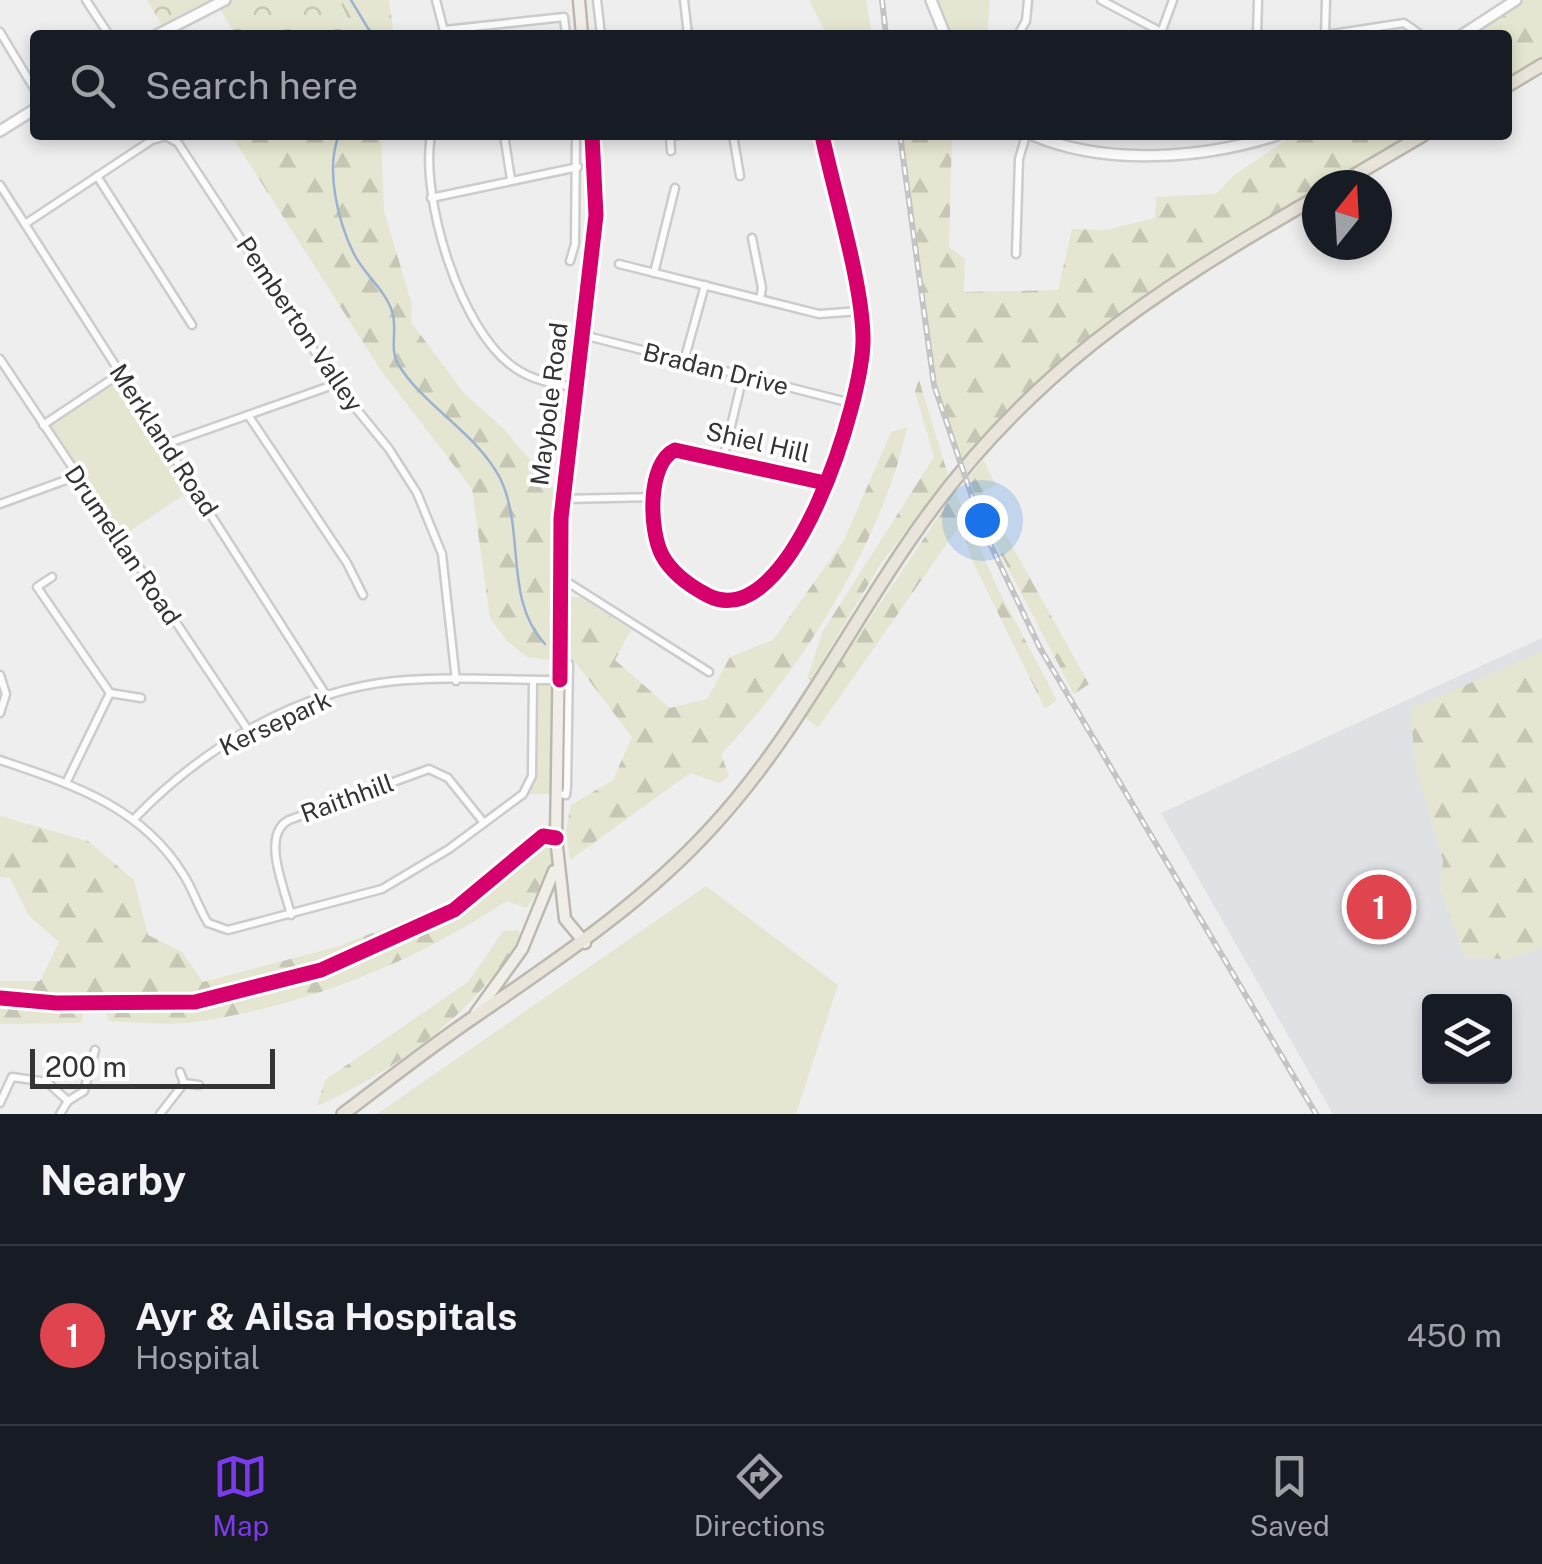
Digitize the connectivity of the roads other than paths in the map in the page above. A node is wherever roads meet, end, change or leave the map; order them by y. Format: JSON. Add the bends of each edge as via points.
{"nodes":[{"id":1,"x":86,"y":0,"type":"edge"},
{"id":2,"x":436,"y":0,"type":"edge"},
{"id":3,"x":579,"y":0,"type":"edge"},
{"id":4,"x":597,"y":0,"type":"edge"},
{"id":5,"x":684,"y":0,"type":"edge"},
{"id":6,"x":932,"y":0,"type":"edge"},
{"id":7,"x":1028,"y":0,"type":"edge"},
{"id":8,"x":1101,"y":0,"type":"edge"},
{"id":9,"x":1173,"y":0,"type":"edge"},
{"id":10,"x":1258,"y":0,"type":"edge"},
{"id":11,"x":1326,"y":0,"type":"edge"},
{"id":12,"x":1516,"y":0,"type":"edge"},
{"id":13,"x":221,"y":2,"type":"edge"},
{"id":14,"x":105,"y":30,"type":"edge"},
{"id":15,"x":166,"y":30,"type":"edge"},
{"id":16,"x":444,"y":30,"type":"edge"},
{"id":17,"x":462,"y":30,"type":"edge"},
{"id":18,"x":565,"y":30,"type":"edge"},
{"id":19,"x":582,"y":30,"type":"edge"},
{"id":20,"x":600,"y":30,"type":"edge"},
{"id":21,"x":687,"y":30,"type":"edge"},
{"id":22,"x":943,"y":30,"type":"edge"},
{"id":23,"x":1021,"y":30,"type":"edge"},
{"id":24,"x":1157,"y":30,"type":"edge"},
{"id":25,"x":1165,"y":30,"type":"edge"},
{"id":26,"x":1257,"y":30,"type":"edge"},
{"id":27,"x":1326,"y":30,"type":"edge"},
{"id":28,"x":1361,"y":30,"type":"edge"},
{"id":29,"x":1413,"y":30,"type":"edge"},
{"id":30,"x":1470,"y":30,"type":"edge"},
{"id":31,"x":0,"y":32,"type":"edge"},
{"id":32,"x":1542,"y":65,"type":"edge"},
{"id":33,"x":30,"y":82,"type":"edge"},
{"id":34,"x":1512,"y":83,"type":"edge"},
{"id":35,"x":30,"y":112,"type":"edge"},
{"id":36,"x":0,"y":131,"type":"edge"},
{"id":37,"x":154,"y":140,"type":"edge"},
{"id":38,"x":170,"y":140,"type":"edge"},
{"id":39,"x":431,"y":140,"type":"edge"},
{"id":40,"x":505,"y":140,"type":"edge"},
{"id":41,"x":576,"y":140,"type":"edge"},
{"id":42,"x":592,"y":140,"type":"edge"},
{"id":43,"x":670,"y":140,"type":"edge"},
{"id":44,"x":733,"y":140,"type":"edge"},
{"id":45,"x":823,"y":140,"type":"edge"},
{"id":46,"x":1028,"y":140,"type":"edge"},
{"id":47,"x":1049,"y":140,"type":"edge"},
{"id":48,"x":1255,"y":140,"type":"edge"},
{"id":49,"x":1414,"y":140,"type":"edge"},
{"id":50,"x":671,"y":151,"type":"dead end"},
{"id":51,"x":578,"y":168,"type":"junction"},
{"id":52,"x":1364,"y":170,"type":"edge"},
{"id":53,"x":97,"y":176,"type":"junction"},
{"id":54,"x":740,"y":176,"type":"dead end"},
{"id":55,"x":511,"y":179,"type":"junction"},
{"id":56,"x":0,"y":185,"type":"edge"},
{"id":57,"x":675,"y":188,"type":"dead end"},
{"id":58,"x":431,"y":198,"type":"junction"},
{"id":59,"x":1302,"y":206,"type":"edge"},
{"id":60,"x":25,"y":224,"type":"junction"},
{"id":61,"x":752,"y":238,"type":"dead end"},
{"id":62,"x":1016,"y":254,"type":"dead end"},
{"id":63,"x":570,"y":261,"type":"dead end"},
{"id":64,"x":619,"y":264,"type":"dead end"},
{"id":65,"x":654,"y":273,"type":"junction"},
{"id":66,"x":704,"y":286,"type":"junction"},
{"id":67,"x":760,"y":299,"type":"junction"},
{"id":68,"x":860,"y":311,"type":"junction"},
{"id":69,"x":192,"y":325,"type":"dead end"},
{"id":70,"x":582,"y":335,"type":"junction"},
{"id":71,"x":0,"y":358,"type":"edge"},
{"id":72,"x":684,"y":361,"type":"junction"},
{"id":73,"x":121,"y":373,"type":"junction"},
{"id":74,"x":744,"y":376,"type":"junction"},
{"id":75,"x":336,"y":384,"type":"junction"},
{"id":76,"x":573,"y":387,"type":"junction"},
{"id":77,"x":851,"y":403,"type":"junction"},
{"id":78,"x":248,"y":415,"type":"junction"},
{"id":79,"x":43,"y":424,"type":"junction"},
{"id":80,"x":166,"y":444,"type":"junction"},
{"id":81,"x":723,"y":458,"type":"junction"},
{"id":82,"x":76,"y":476,"type":"junction"},
{"id":83,"x":826,"y":484,"type":"junction"},
{"id":84,"x":656,"y":497,"type":"junction"},
{"id":85,"x":562,"y":499,"type":"junction"},
{"id":86,"x":0,"y":504,"type":"edge"},
{"id":87,"x":52,"y":577,"type":"dead end"},
{"id":88,"x":560,"y":577,"type":"junction"},
{"id":89,"x":363,"y":595,"type":"dead end"},
{"id":90,"x":561,"y":663,"type":"junction"},
{"id":91,"x":708,"y":672,"type":"dead end"},
{"id":92,"x":0,"y":675,"type":"edge"},
{"id":93,"x":533,"y":680,"type":"junction"},
{"id":94,"x":560,"y":680,"type":"junction"},
{"id":95,"x":456,"y":681,"type":"junction"},
{"id":96,"x":110,"y":693,"type":"junction"},
{"id":97,"x":326,"y":696,"type":"junction"},
{"id":98,"x":141,"y":698,"type":"dead end"},
{"id":99,"x":0,"y":713,"type":"edge"},
{"id":100,"x":248,"y":730,"type":"junction"},
{"id":101,"x":0,"y":760,"type":"edge"},
{"id":102,"x":67,"y":782,"type":"junction"},
{"id":103,"x":557,"y":794,"type":"junction"},
{"id":104,"x":134,"y":819,"type":"junction"},
{"id":105,"x":484,"y":824,"type":"junction"},
{"id":106,"x":557,"y":863,"type":"junction"},
{"id":107,"x":291,"y":915,"type":"junction"},
{"id":108,"x":585,"y":943,"type":"junction"},
{"id":109,"x":473,"y":1018,"type":"junction"},
{"id":110,"x":95,"y":1050,"type":"dead end"},
{"id":111,"x":8,"y":1068,"type":"dead end"},
{"id":112,"x":180,"y":1072,"type":"dead end"},
{"id":113,"x":12,"y":1077,"type":"junction"},
{"id":114,"x":184,"y":1083,"type":"junction"},
{"id":115,"x":199,"y":1085,"type":"dead end"},
{"id":116,"x":68,"y":1101,"type":"junction"},
{"id":117,"x":0,"y":1102,"type":"edge"},
{"id":118,"x":60,"y":1114,"type":"edge"},
{"id":119,"x":160,"y":1114,"type":"edge"},
{"id":120,"x":343,"y":1114,"type":"edge"}],
"edges":[{"from":1,"to":14,"type":"street"},
{"from":2,"to":16,"type":"street"},
{"from":3,"to":19,"type":"main road"},
{"from":4,"to":20,"type":"street"},
{"from":5,"to":21,"type":"street"},
{"from":6,"to":22,"type":"street"},
{"from":7,"to":23,"type":"street"},
{"from":8,"to":24,"type":"street"},
{"from":9,"to":25,"type":"street"},
{"from":10,"to":26,"type":"street"},
{"from":11,"to":27,"type":"street"},
{"from":12,"to":30,"type":"street"},
{"from":13,"to":15,"type":"street"},
{"from":17,"to":18,"type":"street","via":[[564,18]]},
{"from":28,"to":29,"type":"street","via":[[1404,24]]},
{"from":31,"to":33,"type":"street"},
{"from":32,"to":34,"type":"highway"},
{"from":35,"to":36,"type":"street"},
{"from":37,"to":53,"type":"street","name":"Pemberton Valley"},
{"from":38,"to":75,"type":"street","name":"Pemberton Valley","via":[[178,142]]},
{"from":39,"to":58,"type":"street"},
{"from":40,"to":55,"type":"street"},
{"from":41,"to":51,"type":"street"},
{"from":42,"to":70,"type":"main road","name":"Maybole Road","via":[[596,215]]},
{"from":43,"to":50,"type":"street"},
{"from":44,"to":54,"type":"street"},
{"from":45,"to":68,"type":"street"},
{"from":46,"to":62,"type":"street","via":[[1019,159]]},
{"from":47,"to":48,"type":"street","via":[[1090,151],[1160,154]]},
{"from":49,"to":52,"type":"highway"},
{"from":51,"to":55,"type":"street"},
{"from":51,"to":63,"type":"street"},
{"from":53,"to":60,"type":"street","name":"Pemberton Valley"},
{"from":53,"to":69,"type":"street"},
{"from":55,"to":58,"type":"street"},
{"from":56,"to":60,"type":"street","name":"Merkland Road"},
{"from":57,"to":65,"type":"street"},
{"from":58,"to":76,"type":"street","via":[[452,265],[494,346],[533,378]]},
{"from":59,"to":108,"type":"highway","via":[[1139,304],[1011,414],[909,541],[742,794],[654,885]]},
{"from":60,"to":73,"type":"street","name":"Merkland Road"},
{"from":61,"to":67,"type":"street"},
{"from":64,"to":65,"type":"street"},
{"from":65,"to":66,"type":"street"},
{"from":66,"to":67,"type":"street"},
{"from":66,"to":72,"type":"street"},
{"from":67,"to":68,"type":"street","via":[[819,314]]},
{"from":68,"to":77,"type":"street","via":[[862,356]]},
{"from":70,"to":72,"type":"street","name":"Bradan Drive"},
{"from":70,"to":76,"type":"main road","name":"Maybole Road"},
{"from":71,"to":79,"type":"street","name":"Drumellan Road"},
{"from":72,"to":74,"type":"street","name":"Bradan Drive"},
{"from":73,"to":79,"type":"street"},
{"from":73,"to":80,"type":"street","name":"Merkland Road"},
{"from":74,"to":77,"type":"street","name":"Bradan Drive"},
{"from":74,"to":81,"type":"street"},
{"from":75,"to":78,"type":"street"},
{"from":75,"to":95,"type":"street","name":"Pemberton Valley","via":[[402,468],[429,518],[442,554]]},
{"from":76,"to":85,"type":"main road","name":"Maybole Road"},
{"from":77,"to":83,"type":"street"},
{"from":78,"to":80,"type":"street"},
{"from":78,"to":89,"type":"street"},
{"from":79,"to":82,"type":"street","name":"Drumellan Road"},
{"from":80,"to":97,"type":"street","name":"Merkland Road"},
{"from":81,"to":83,"type":"street","name":"Shiel Hill"},
{"from":81,"to":84,"type":"street","name":"Shiel Hill","via":[[665,454],[656,470]]},
{"from":82,"to":86,"type":"street"},
{"from":82,"to":100,"type":"street","name":"Drumellan Road"},
{"from":83,"to":84,"type":"street","via":[[779,569],[740,601],[708,596],[674,572],[657,544]]},
{"from":84,"to":85,"type":"street"},
{"from":85,"to":88,"type":"main road","name":"Maybole Road"},
{"from":87,"to":96,"type":"street","via":[[35,589]]},
{"from":88,"to":90,"type":"main road","name":"Maybole Road"},
{"from":88,"to":91,"type":"street"},
{"from":90,"to":94,"type":"main road","name":"Maybole Road"},
{"from":90,"to":103,"type":"street","via":[[569,664],[567,787],[566,795]]},
{"from":92,"to":99,"type":"street","via":[[6,694]]},
{"from":93,"to":94,"type":"street","name":"Kersepark"},
{"from":93,"to":95,"type":"street","name":"Kersepark"},
{"from":93,"to":105,"type":"street","via":[[532,776],[522,794]]},
{"from":94,"to":103,"type":"main road","name":"Maybole Road"},
{"from":95,"to":97,"type":"street","name":"Kersepark","via":[[396,681]]},
{"from":96,"to":98,"type":"street"},
{"from":96,"to":102,"type":"street"},
{"from":97,"to":100,"type":"street","name":"Kersepark"},
{"from":100,"to":104,"type":"street","name":"Kersepark","via":[[173,782]]},
{"from":101,"to":102,"type":"street"},
{"from":102,"to":104,"type":"street"},
{"from":103,"to":106,"type":"main road","name":"Maybole Road"},
{"from":104,"to":107,"type":"street","via":[[184,874],[208,923],[228,930]]},
{"from":105,"to":107,"type":"street","via":[[382,890]]},
{"from":105,"to":107,"type":"street","name":"Raithhill","via":[[448,778],[429,770],[280,824],[274,840]]},
{"from":106,"to":108,"type":"main road","name":"Maybole Road","via":[[565,920]]},
{"from":106,"to":109,"type":"main road","name":"Maybole Road","via":[[522,949]]},
{"from":108,"to":109,"type":"highway"},
{"from":109,"to":120,"type":"highway"},
{"from":110,"to":116,"type":"street","via":[[88,1084]]},
{"from":111,"to":113,"type":"street"},
{"from":112,"to":114,"type":"street"},
{"from":113,"to":116,"type":"street","via":[[46,1082]]},
{"from":113,"to":117,"type":"street"},
{"from":114,"to":115,"type":"street"},
{"from":114,"to":119,"type":"street"},
{"from":116,"to":118,"type":"street"}]}
